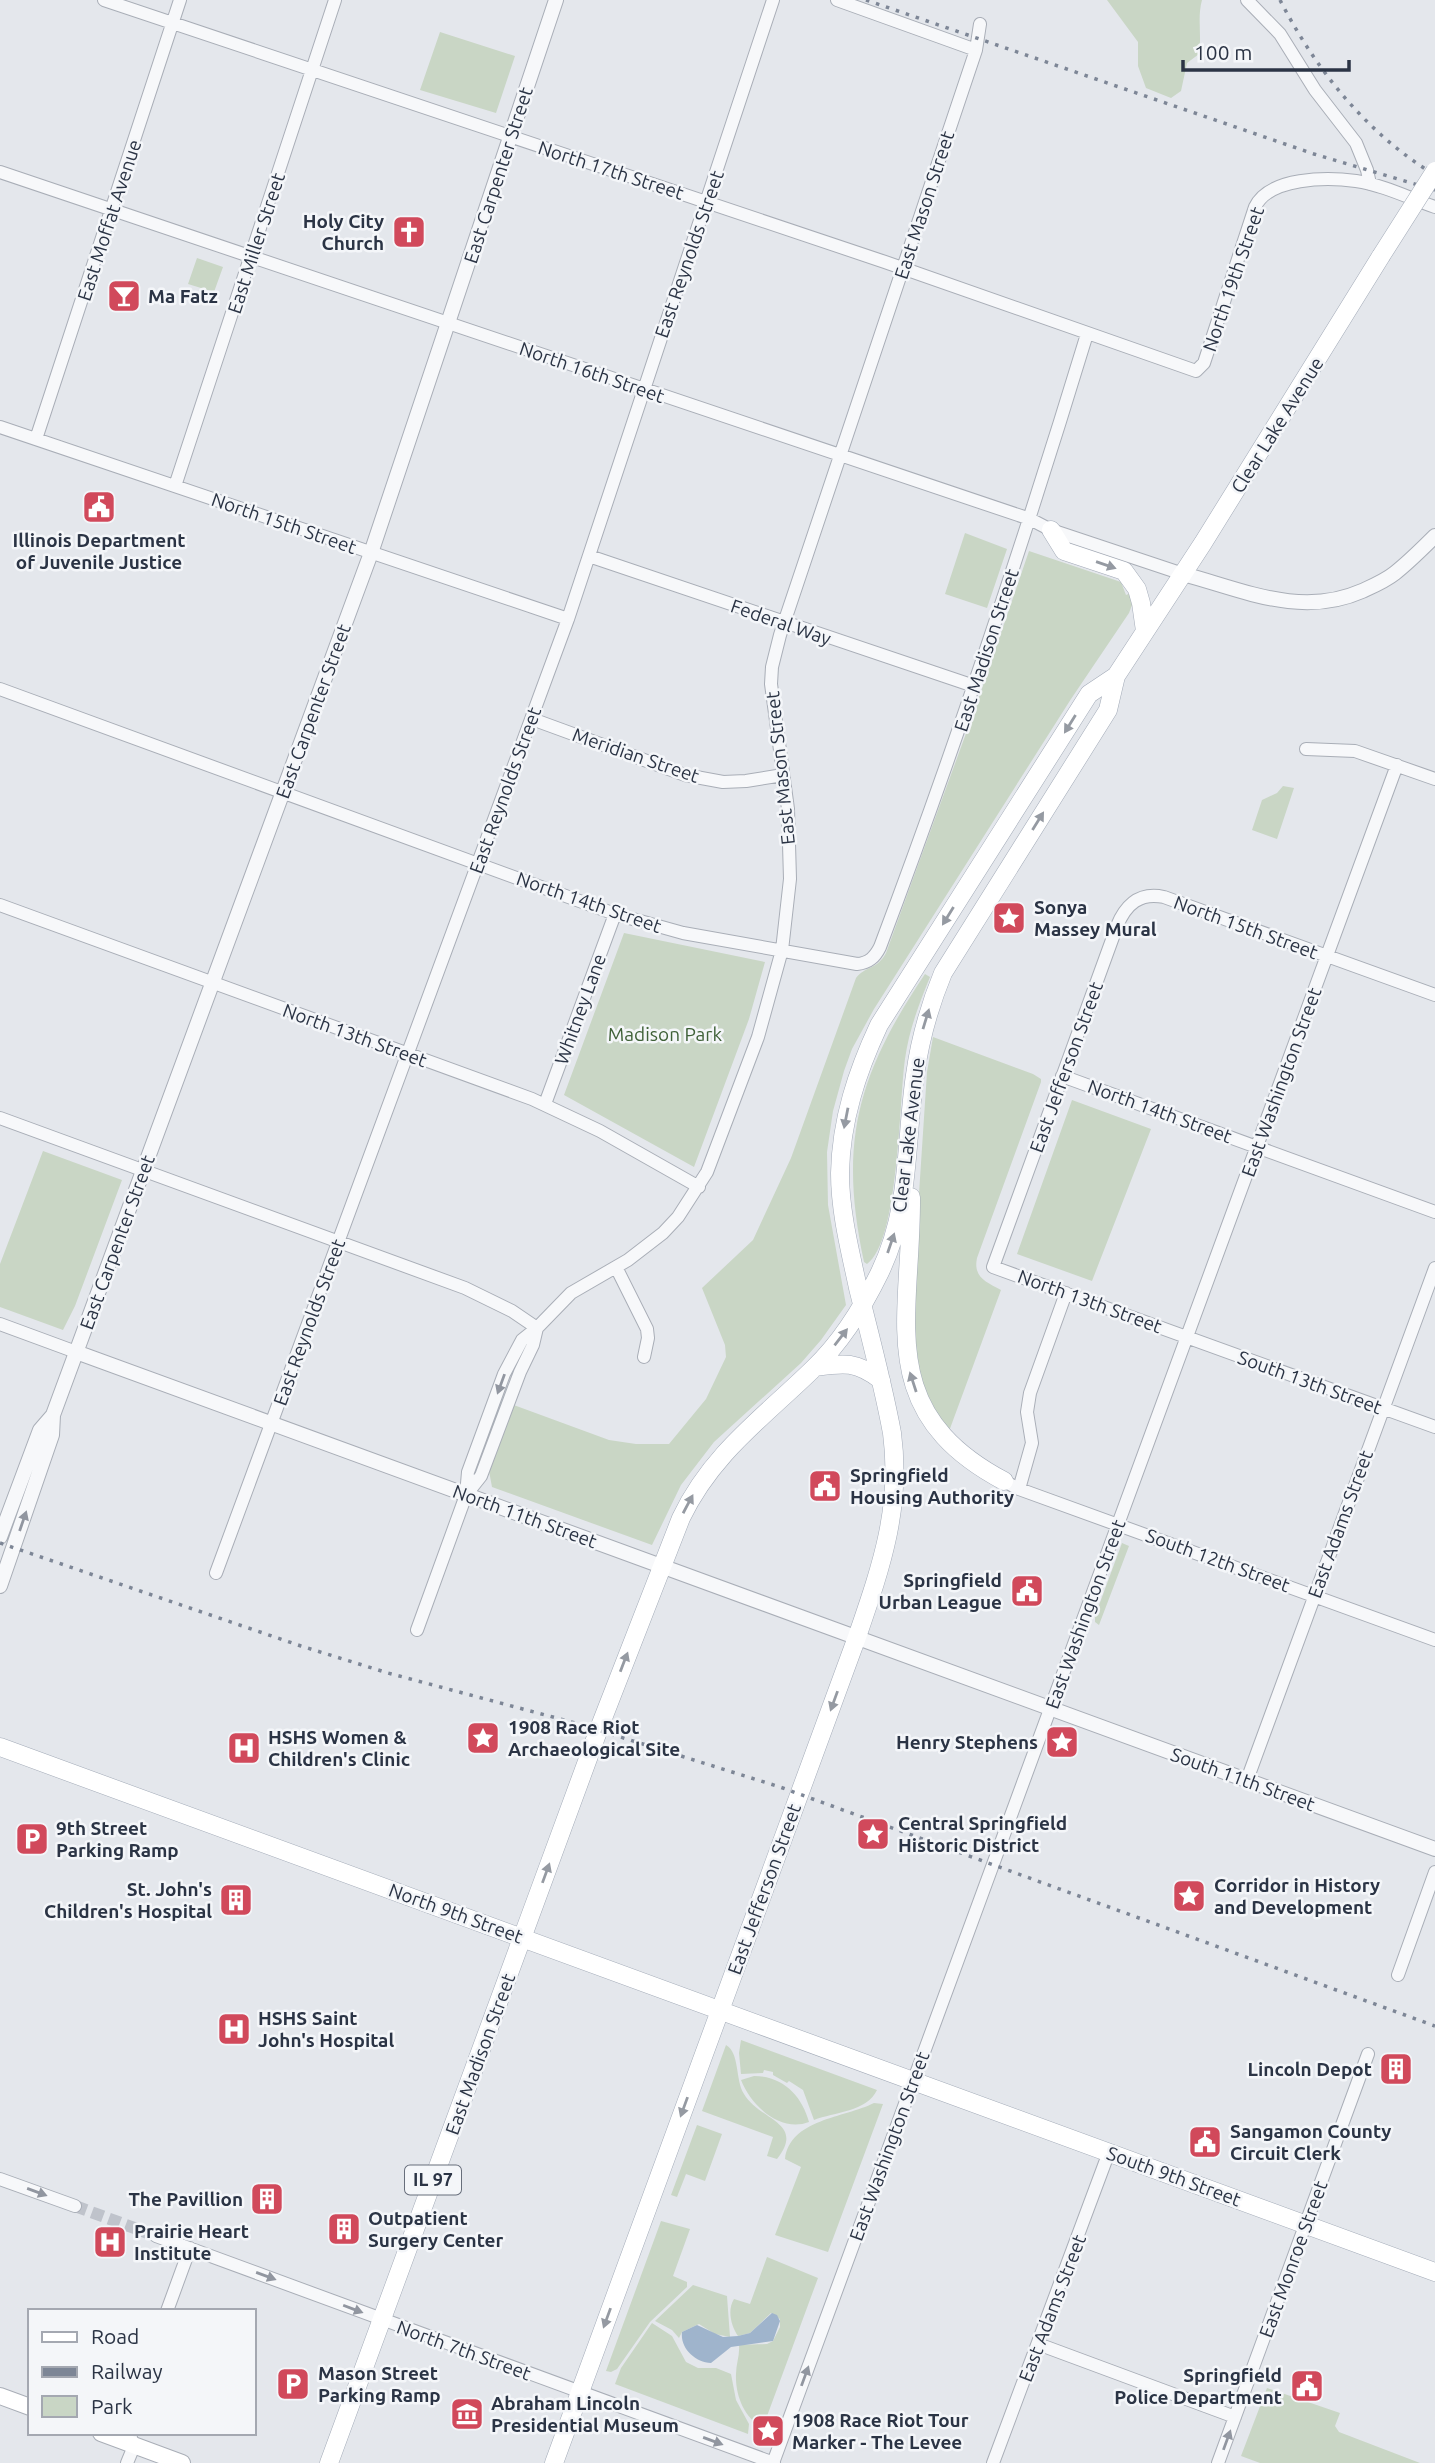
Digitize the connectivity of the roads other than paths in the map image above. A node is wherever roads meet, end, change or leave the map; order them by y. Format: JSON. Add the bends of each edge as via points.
{"nodes":[{"id":1,"x":104,"y":0,"type":"edge"},
{"id":2,"x":180,"y":0,"type":"edge"},
{"id":3,"x":335,"y":0,"type":"edge"},
{"id":4,"x":556,"y":0,"type":"edge"},
{"id":5,"x":773,"y":0,"type":"edge"},
{"id":6,"x":837,"y":0,"type":"edge"},
{"id":7,"x":1247,"y":0,"type":"edge"},
{"id":8,"x":173,"y":23,"type":"junction"},
{"id":9,"x":980,"y":24,"type":"dead end"},
{"id":10,"x":976,"y":50,"type":"junction"},
{"id":11,"x":313,"y":69,"type":"junction"},
{"id":12,"x":510,"y":136,"type":"junction"},
{"id":13,"x":0,"y":172,"type":"edge"},
{"id":14,"x":1435,"y":172,"type":"edge"},
{"id":15,"x":1370,"y":184,"type":"junction"},
{"id":16,"x":706,"y":202,"type":"junction"},
{"id":17,"x":1435,"y":206,"type":"edge"},
{"id":18,"x":111,"y":210,"type":"junction"},
{"id":19,"x":250,"y":257,"type":"junction"},
{"id":20,"x":903,"y":268,"type":"junction"},
{"id":21,"x":449,"y":324,"type":"junction"},
{"id":22,"x":1087,"y":334,"type":"junction"},
{"id":23,"x":1196,"y":371,"type":"joint"},
{"id":24,"x":644,"y":389,"type":"junction"},
{"id":25,"x":0,"y":427,"type":"edge"},
{"id":26,"x":36,"y":439,"type":"junction"},
{"id":27,"x":841,"y":456,"type":"junction"},
{"id":28,"x":175,"y":486,"type":"junction"},
{"id":29,"x":1030,"y":519,"type":"junction"},
{"id":30,"x":1051,"y":530,"type":"junction"},
{"id":31,"x":1435,"y":536,"type":"edge"},
{"id":32,"x":371,"y":552,"type":"junction"},
{"id":33,"x":589,"y":556,"type":"junction"},
{"id":34,"x":1184,"y":573,"type":"junction"},
{"id":35,"x":568,"y":619,"type":"junction"},
{"id":36,"x":785,"y":622,"type":"junction"},
{"id":37,"x":1145,"y":631,"type":"junction"},
{"id":38,"x":1116,"y":676,"type":"junction"},
{"id":39,"x":974,"y":686,"type":"junction"},
{"id":40,"x":0,"y":690,"type":"edge"},
{"id":41,"x":532,"y":719,"type":"junction"},
{"id":42,"x":1306,"y":749,"type":"dead end"},
{"id":43,"x":1396,"y":765,"type":"junction"},
{"id":44,"x":783,"y":775,"type":"junction"},
{"id":45,"x":1435,"y":779,"type":"edge"},
{"id":46,"x":283,"y":793,"type":"junction"},
{"id":47,"x":478,"y":864,"type":"junction"},
{"id":48,"x":1164,"y":897,"type":"joint"},
{"id":49,"x":0,"y":905,"type":"edge"},
{"id":50,"x":615,"y":914,"type":"junction"},
{"id":51,"x":782,"y":950,"type":"junction"},
{"id":52,"x":1327,"y":956,"type":"junction"},
{"id":53,"x":872,"y":959,"type":"joint"},
{"id":54,"x":213,"y":983,"type":"junction"},
{"id":55,"x":1435,"y":995,"type":"edge"},
{"id":56,"x":408,"y":1054,"type":"junction"},
{"id":57,"x":1062,"y":1076,"type":"junction"},
{"id":58,"x":545,"y":1104,"type":"junction"},
{"id":59,"x":0,"y":1118,"type":"edge"},
{"id":60,"x":910,"y":1130,"type":"junction"},
{"id":61,"x":1257,"y":1147,"type":"junction"},
{"id":62,"x":143,"y":1170,"type":"junction"},
{"id":63,"x":699,"y":1187,"type":"junction"},
{"id":64,"x":1435,"y":1212,"type":"edge"},
{"id":65,"x":339,"y":1241,"type":"junction"},
{"id":66,"x":615,"y":1267,"type":"junction"},
{"id":67,"x":993,"y":1267,"type":"joint"},
{"id":68,"x":1435,"y":1268,"type":"edge"},
{"id":69,"x":1066,"y":1293,"type":"junction"},
{"id":70,"x":862,"y":1304,"type":"junction"},
{"id":71,"x":0,"y":1324,"type":"edge"},
{"id":72,"x":537,"y":1328,"type":"junction"},
{"id":73,"x":1186,"y":1336,"type":"junction"},
{"id":74,"x":76,"y":1352,"type":"junction"},
{"id":75,"x":644,"y":1357,"type":"dead end"},
{"id":76,"x":815,"y":1367,"type":"junction"},
{"id":77,"x":880,"y":1380,"type":"junction"},
{"id":78,"x":1383,"y":1409,"type":"junction"},
{"id":79,"x":53,"y":1415,"type":"junction"},
{"id":80,"x":272,"y":1423,"type":"junction"},
{"id":81,"x":1435,"y":1427,"type":"edge"},
{"id":82,"x":1011,"y":1485,"type":"junction"},
{"id":83,"x":466,"y":1495,"type":"junction"},
{"id":84,"x":1118,"y":1524,"type":"junction"},
{"id":85,"x":0,"y":1536,"type":"edge"},
{"id":86,"x":660,"y":1566,"type":"junction"},
{"id":87,"x":216,"y":1573,"type":"dead end"},
{"id":88,"x":0,"y":1586,"type":"edge"},
{"id":89,"x":1314,"y":1595,"type":"junction"},
{"id":90,"x":417,"y":1630,"type":"dead end"},
{"id":91,"x":858,"y":1637,"type":"junction"},
{"id":92,"x":1435,"y":1640,"type":"edge"},
{"id":93,"x":1050,"y":1709,"type":"junction"},
{"id":94,"x":0,"y":1747,"type":"edge"},
{"id":95,"x":1247,"y":1780,"type":"junction"},
{"id":96,"x":1435,"y":1849,"type":"edge"},
{"id":97,"x":1435,"y":1872,"type":"edge"},
{"id":98,"x":523,"y":1937,"type":"junction"},
{"id":99,"x":1398,"y":1975,"type":"dead end"},
{"id":100,"x":719,"y":2010,"type":"junction"},
{"id":101,"x":1368,"y":2054,"type":"dead end"},
{"id":102,"x":913,"y":2080,"type":"junction"},
{"id":103,"x":1109,"y":2152,"type":"junction"},
{"id":104,"x":0,"y":2179,"type":"edge"},
{"id":105,"x":75,"y":2206,"type":"tunnel mouth"},
{"id":106,"x":1305,"y":2224,"type":"junction"},
{"id":107,"x":156,"y":2236,"type":"tunnel mouth"},
{"id":108,"x":190,"y":2248,"type":"junction"},
{"id":109,"x":1435,"y":2272,"type":"edge"},
{"id":110,"x":168,"y":2309,"type":"edge"},
{"id":111,"x":382,"y":2320,"type":"junction"},
{"id":112,"x":1038,"y":2344,"type":"junction"},
{"id":113,"x":580,"y":2392,"type":"junction"},
{"id":114,"x":0,"y":2396,"type":"edge"},
{"id":115,"x":28,"y":2406,"type":"edge"},
{"id":116,"x":1235,"y":2417,"type":"junction"},
{"id":117,"x":111,"y":2435,"type":"edge"},
{"id":118,"x":132,"y":2439,"type":"edge"},
{"id":119,"x":128,"y":2463,"type":"edge"},
{"id":120,"x":182,"y":2463,"type":"edge"},
{"id":121,"x":329,"y":2463,"type":"edge"},
{"id":122,"x":554,"y":2463,"type":"edge"},
{"id":123,"x":773,"y":2463,"type":"edge"},
{"id":124,"x":993,"y":2463,"type":"edge"},
{"id":125,"x":1219,"y":2463,"type":"edge"}],
"edges":[{"from":1,"to":8,"type":"street","name":"North 17th Street"},
{"from":2,"to":8,"type":"street","name":"East Moffat Avenue"},
{"from":3,"to":11,"type":"street","name":"East Miller Street"},
{"from":4,"to":12,"type":"street","name":"East Carpenter Street"},
{"from":5,"to":16,"type":"street","name":"East Reynolds Street"},
{"from":6,"to":10,"type":"street"},
{"from":7,"to":15,"type":"street","via":[[1280,34],[1356,143]]},
{"from":8,"to":11,"type":"street","name":"North 17th Street"},
{"from":8,"to":18,"type":"street","name":"East Moffat Avenue"},
{"from":9,"to":10,"type":"street","name":"East Mason Street"},
{"from":10,"to":20,"type":"street","name":"East Mason Street"},
{"from":11,"to":12,"type":"street","name":"North 17th Street"},
{"from":11,"to":19,"type":"street","name":"East Miller Street"},
{"from":12,"to":16,"type":"street","name":"North 17th Street"},
{"from":12,"to":21,"type":"street","name":"East Carpenter Street"},
{"from":13,"to":18,"type":"street","name":"North 16th Street"},
{"from":14,"to":34,"type":"main road","name":"Clear Lake Avenue","bridge":true},
{"from":15,"to":17,"type":"street","name":"North 19th Street"},
{"from":15,"to":23,"type":"street","name":"North 19th Street","via":[[1293,183],[1278,186],[1259,199],[1204,363]]},
{"from":16,"to":20,"type":"street","name":"North 17th Street"},
{"from":16,"to":24,"type":"street","name":"East Reynolds Street"},
{"from":18,"to":19,"type":"street","name":"North 16th Street"},
{"from":18,"to":26,"type":"street","name":"East Moffat Avenue"},
{"from":19,"to":21,"type":"street","name":"North 16th Street"},
{"from":19,"to":28,"type":"street","name":"East Miller Street"},
{"from":20,"to":22,"type":"street","name":"North 17th Street"},
{"from":20,"to":27,"type":"street","name":"East Mason Street"},
{"from":21,"to":24,"type":"street","name":"North 16th Street"},
{"from":21,"to":32,"type":"street","name":"East Carpenter Street"},
{"from":22,"to":23,"type":"street","name":"North 17th Street"},
{"from":22,"to":29,"type":"street","name":"East Madison Street"},
{"from":24,"to":27,"type":"street","name":"North 16th Street"},
{"from":24,"to":33,"type":"street","name":"East Reynolds Street"},
{"from":25,"to":26,"type":"street","name":"North 15th Street"},
{"from":26,"to":28,"type":"street","name":"North 15th Street"},
{"from":27,"to":29,"type":"street","name":"North 16th Street"},
{"from":27,"to":36,"type":"street","name":"East Mason Street"},
{"from":28,"to":32,"type":"street","name":"North 15th Street"},
{"from":29,"to":30,"type":"street","name":"North 16th Street"},
{"from":29,"to":39,"type":"street","name":"East Madison Street"},
{"from":30,"to":34,"type":"street","name":"North 16th Street"},
{"from":30,"to":37,"type":"main road","one_way":true,"via":[[1064,551],[1124,571],[1137,589]]},
{"from":31,"to":34,"type":"street","via":[[1394,575],[1335,601],[1278,601]]},
{"from":32,"to":35,"type":"street","name":"North 15th Street"},
{"from":32,"to":46,"type":"street","name":"East Carpenter Street"},
{"from":33,"to":35,"type":"street","name":"East Reynolds Street"},
{"from":33,"to":36,"type":"street","name":"Federal Way"},
{"from":34,"to":37,"type":"main road","name":"Clear Lake Avenue"},
{"from":35,"to":41,"type":"street","name":"East Reynolds Street"},
{"from":36,"to":39,"type":"street","name":"Federal Way"},
{"from":36,"to":44,"type":"street","name":"East Mason Street","via":[[771,684]]},
{"from":37,"to":38,"type":"main road","name":"Clear Lake Avenue"},
{"from":60,"to":38,"type":"main road","name":"Clear Lake Avenue","one_way":true,"via":[[919,1047],[943,973],[1108,710]]},
{"from":38,"to":70,"type":"main road","name":"Clear Lake Avenue","one_way":true,"via":[[1089,694],[866,1051],[850,1099],[840,1173],[846,1232]]},
{"from":39,"to":53,"type":"street","name":"East Madison Street","via":[[884,937]]},
{"from":40,"to":46,"type":"street","name":"North 14th Street"},
{"from":41,"to":44,"type":"street","name":"Meridian Street","via":[[685,775],[723,782]]},
{"from":41,"to":47,"type":"street","name":"East Reynolds Street"},
{"from":42,"to":43,"type":"street","via":[[1355,751]]},
{"from":43,"to":45,"type":"street"},
{"from":43,"to":52,"type":"street","name":"East Washington Street"},
{"from":44,"to":51,"type":"street","name":"East Mason Street","via":[[790,879]]},
{"from":46,"to":47,"type":"street","name":"North 14th Street"},
{"from":46,"to":54,"type":"street","name":"East Carpenter Street"},
{"from":47,"to":50,"type":"street","name":"North 14th Street"},
{"from":47,"to":56,"type":"street","name":"East Reynolds Street"},
{"from":48,"to":52,"type":"street","name":"North 15th Street"},
{"from":48,"to":57,"type":"street","name":"East Jefferson Street","via":[[1140,897],[1123,912]]},
{"from":49,"to":54,"type":"street","name":"North 13th Street"},
{"from":50,"to":51,"type":"street","name":"North 14th Street","via":[[683,933]]},
{"from":50,"to":58,"type":"street","name":"Whitney Lane"},
{"from":51,"to":53,"type":"street","name":"North 14th Street","via":[[857,964]]},
{"from":51,"to":63,"type":"street","name":"East Mason Street","via":[[758,1037]]},
{"from":52,"to":55,"type":"street","name":"North 15th Street"},
{"from":52,"to":61,"type":"street","name":"East Washington Street"},
{"from":54,"to":56,"type":"street","name":"North 13th Street"},
{"from":54,"to":62,"type":"street","name":"East Carpenter Street"},
{"from":56,"to":58,"type":"street","name":"North 13th Street"},
{"from":56,"to":65,"type":"street","name":"East Reynolds Street"},
{"from":57,"to":61,"type":"street","name":"North 14th Street"},
{"from":57,"to":67,"type":"street","name":"East Jefferson Street"},
{"from":58,"to":63,"type":"street","name":"North 13th Street"},
{"from":59,"to":62,"type":"street"},
{"from":70,"to":60,"type":"main road","name":"Clear Lake Avenue","one_way":true,"via":[[880,1271],[900,1215]]},
{"from":82,"to":60,"type":"main road","one_way":true,"via":[[972,1463],[947,1441],[913,1383],[905,1332]]},
{"from":61,"to":64,"type":"street","name":"North 14th Street"},
{"from":61,"to":73,"type":"street","name":"East Washington Street"},
{"from":62,"to":65,"type":"street"},
{"from":62,"to":74,"type":"street","name":"East Carpenter Street"},
{"from":63,"to":66,"type":"street","name":"East Mason Street","via":[[663,1233]]},
{"from":65,"to":72,"type":"street","via":[[465,1288]]},
{"from":65,"to":80,"type":"street","name":"East Reynolds Street"},
{"from":66,"to":72,"type":"street","name":"East Mason Street","via":[[571,1293]]},
{"from":66,"to":75,"type":"street","via":[[647,1329]]},
{"from":67,"to":69,"type":"street","name":"North 13th Street"},
{"from":68,"to":78,"type":"street","name":"East Adams Street"},
{"from":69,"to":73,"type":"street","name":"North 13th Street"},
{"from":69,"to":82,"type":"street","via":[[1030,1393],[1027,1412],[1032,1443]]},
{"from":76,"to":70,"type":"main road","name":"East Madison Street","one_way":true},
{"from":70,"to":77,"type":"main road","name":"East Jefferson Street"},
{"from":71,"to":74,"type":"street","name":"North 11th Street"},
{"from":72,"to":83,"type":"street","name":"East Mason Street","via":[[481,1476]]},
{"from":73,"to":78,"type":"street","name":"South 13th Street"},
{"from":73,"to":84,"type":"street","name":"East Washington Street"},
{"from":74,"to":79,"type":"street","name":"East Carpenter Street"},
{"from":74,"to":80,"type":"street","name":"North 11th Street"},
{"from":76,"to":77,"type":"main road","via":[[853,1364]]},
{"from":86,"to":76,"type":"main road","name":"East Madison Street","one_way":true,"via":[[706,1475],[729,1447]]},
{"from":77,"to":91,"type":"main road","name":"East Jefferson Street","via":[[895,1457],[893,1513]]},
{"from":78,"to":81,"type":"street","name":"South 13th Street"},
{"from":78,"to":89,"type":"street","name":"East Adams Street"},
{"from":79,"to":85,"type":"street","name":"East Carpenter Street","via":[[40,1430]]},
{"from":88,"to":79,"type":"street","name":"East Carpenter Street","one_way":true,"via":[[52,1435]]},
{"from":80,"to":83,"type":"street","name":"North 11th Street"},
{"from":80,"to":87,"type":"street","name":"East Reynolds Street"},
{"from":82,"to":84,"type":"street","name":"South 12th Street"},
{"from":83,"to":86,"type":"street","name":"North 11th Street"},
{"from":83,"to":90,"type":"street","name":"East Mason Street"},
{"from":84,"to":89,"type":"street","name":"South 12th Street"},
{"from":84,"to":93,"type":"street","name":"East Washington Street"},
{"from":86,"to":91,"type":"street","name":"North 11th Street"},
{"from":98,"to":86,"type":"main road","name":"East Madison Street","one_way":true},
{"from":89,"to":92,"type":"street","name":"South 12th Street"},
{"from":89,"to":95,"type":"street","name":"East Adams Street"},
{"from":91,"to":93,"type":"street","name":"North 11th Street"},
{"from":91,"to":100,"type":"main road","name":"East Jefferson Street","one_way":true},
{"from":93,"to":95,"type":"street","name":"South 11th Street"},
{"from":93,"to":102,"type":"street","name":"East Washington Street"},
{"from":94,"to":98,"type":"main road","name":"North 9th Street"},
{"from":95,"to":96,"type":"street","name":"South 11th Street"},
{"from":97,"to":99,"type":"street"},
{"from":98,"to":100,"type":"main road","name":"North 9th Street"},
{"from":98,"to":111,"type":"main road","name":"East Madison Street","number":"IL 97"},
{"from":100,"to":102,"type":"main road","name":"North 9th Street"},
{"from":100,"to":113,"type":"main road","name":"East Jefferson Street","one_way":true},
{"from":101,"to":106,"type":"street","name":"East Monroe Street"},
{"from":102,"to":103,"type":"main road","name":"South 9th Street"},
{"from":123,"to":102,"type":"street","name":"East Washington Street","one_way":true},
{"from":103,"to":106,"type":"main road","name":"South 9th Street"},
{"from":103,"to":112,"type":"street","name":"East Adams Street"},
{"from":104,"to":105,"type":"street","one_way":true},
{"from":106,"to":109,"type":"main road","name":"South 9th Street"},
{"from":106,"to":116,"type":"street","name":"East Monroe Street"},
{"from":107,"to":108,"type":"street","name":"North 7th Street"},
{"from":108,"to":110,"type":"street"},
{"from":108,"to":111,"type":"street","name":"North 7th Street","one_way":true},
{"from":111,"to":113,"type":"street","name":"North 7th Street"},
{"from":111,"to":121,"type":"main road","name":"East Madison Street","number":"IL 97"},
{"from":112,"to":116,"type":"street"},
{"from":112,"to":124,"type":"street","name":"East Adams Street"},
{"from":113,"to":122,"type":"main road","name":"East Jefferson Street"},
{"from":113,"to":123,"type":"street","name":"North 7th Street","one_way":true},
{"from":114,"to":115,"type":"main road"},
{"from":125,"to":116,"type":"street","name":"East Monroe Street","one_way":true},
{"from":117,"to":118,"type":"main road"},
{"from":118,"to":119,"type":"street"},
{"from":118,"to":120,"type":"main road"}]}
